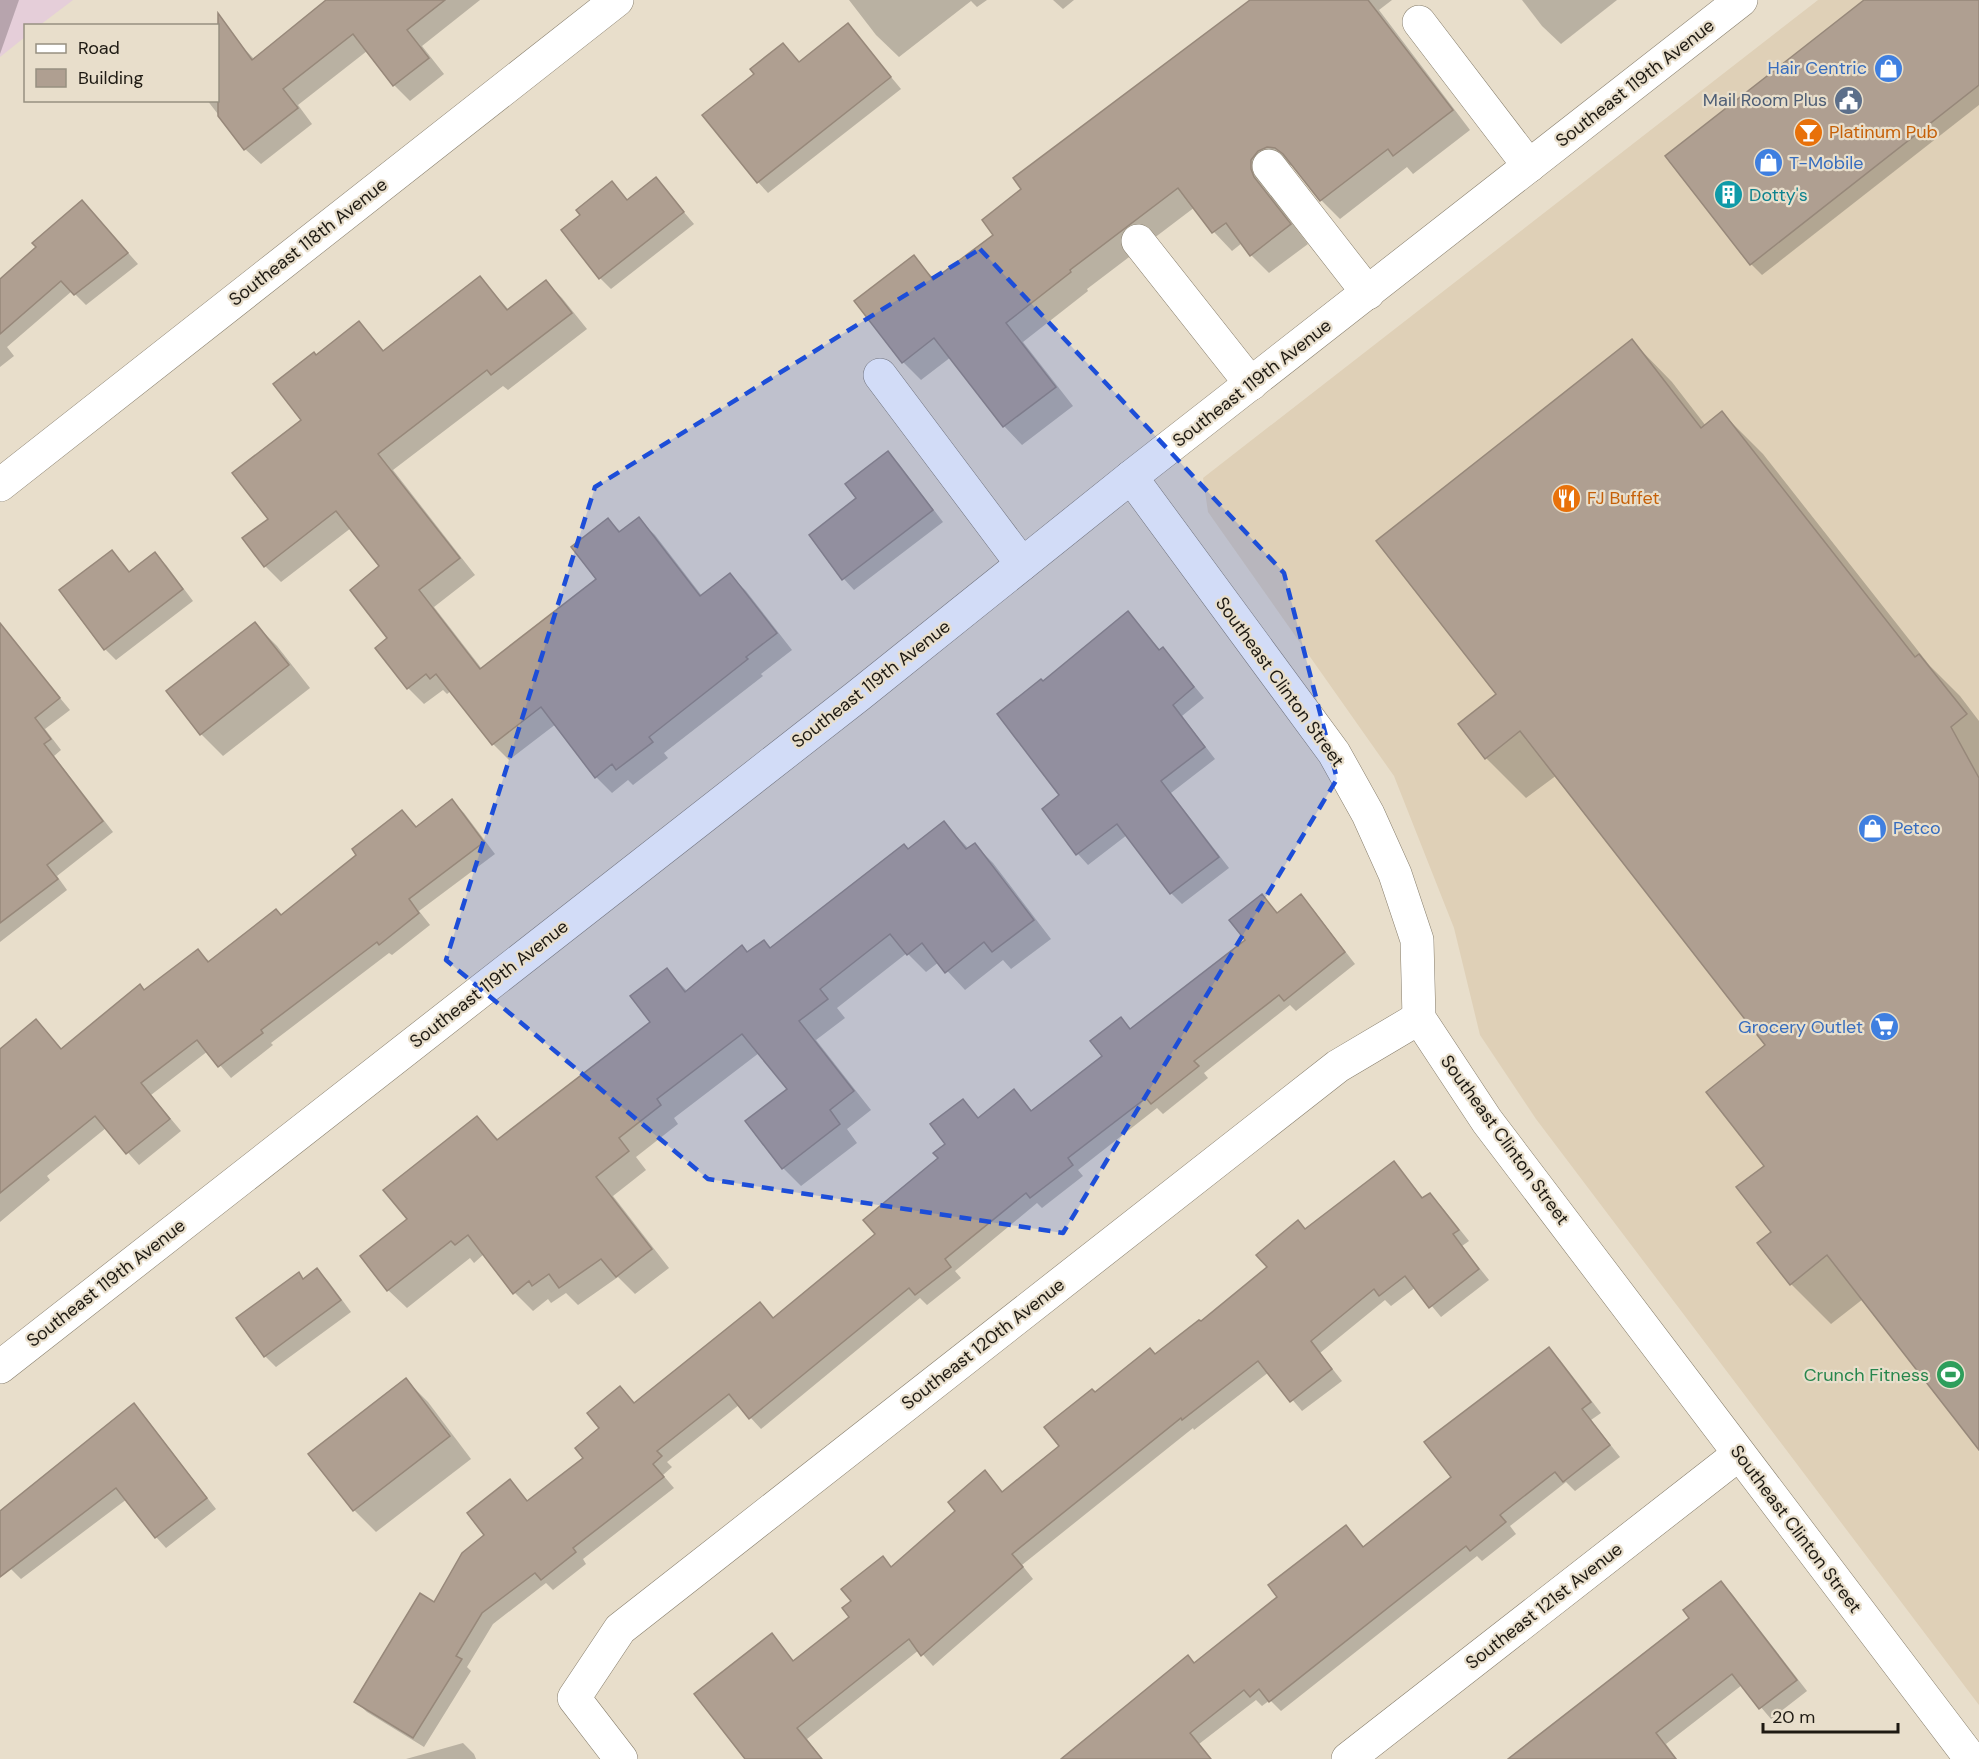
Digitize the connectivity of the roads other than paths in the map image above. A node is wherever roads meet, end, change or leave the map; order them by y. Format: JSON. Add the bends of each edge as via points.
{"nodes":[{"id":1,"x":1741,"y":0,"type":"edge"},
{"id":2,"x":608,"y":3,"type":"edge"},
{"id":3,"x":1419,"y":22,"type":"dead end"},
{"id":4,"x":1269,"y":166,"type":"dead end"},
{"id":5,"x":1529,"y":166,"type":"junction"},
{"id":6,"x":1138,"y":241,"type":"dead end"},
{"id":7,"x":1368,"y":293,"type":"junction"},
{"id":8,"x":880,"y":375,"type":"dead end"},
{"id":9,"x":1251,"y":384,"type":"junction"},
{"id":10,"x":1131,"y":477,"type":"junction"},
{"id":11,"x":0,"y":485,"type":"edge"},
{"id":12,"x":1022,"y":564,"type":"junction"},
{"id":13,"x":1419,"y":1018,"type":"junction"},
{"id":14,"x":0,"y":1367,"type":"edge"},
{"id":15,"x":1739,"y":1454,"type":"junction"},
{"id":16,"x":621,"y":1759,"type":"edge"},
{"id":17,"x":1348,"y":1759,"type":"edge"},
{"id":18,"x":1971,"y":1759,"type":"edge"}],
"edges":[{"from":1,"to":5,"type":"street","name":"Southeast 119th Avenue"},
{"from":2,"to":11,"type":"street","name":"Southeast 118th Avenue"},
{"from":3,"to":5,"type":"street"},
{"from":4,"to":7,"type":"street"},
{"from":5,"to":7,"type":"street","name":"Southeast 119th Avenue"},
{"from":6,"to":9,"type":"street"},
{"from":7,"to":9,"type":"street","name":"Southeast 119th Avenue"},
{"from":8,"to":12,"type":"street"},
{"from":9,"to":10,"type":"street","name":"Southeast 119th Avenue"},
{"from":10,"to":12,"type":"street","name":"Southeast 119th Avenue"},
{"from":10,"to":13,"type":"street","name":"Southeast Clinton Street","via":[[1334,753],[1368,814],[1395,874],[1416,940]]},
{"from":12,"to":14,"type":"street","name":"Southeast 119th Avenue"},
{"from":13,"to":15,"type":"street","name":"Southeast Clinton Street","via":[[1487,1121]]},
{"from":13,"to":16,"type":"street","name":"Southeast 120th Avenue","via":[[1338,1066],[620,1629],[574,1698]]},
{"from":15,"to":17,"type":"street","name":"Southeast 121st Avenue"},
{"from":15,"to":18,"type":"street","name":"Southeast Clinton Street"}]}
